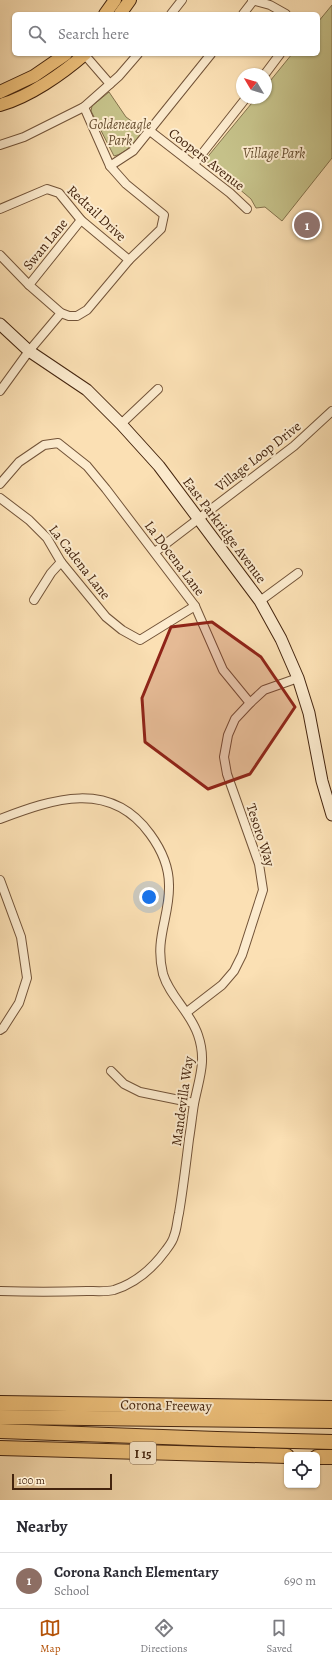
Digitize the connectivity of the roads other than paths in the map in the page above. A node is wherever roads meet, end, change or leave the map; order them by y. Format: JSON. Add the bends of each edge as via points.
{"nodes":[{"id":1,"x":115,"y":0,"type":"edge"},
{"id":2,"x":130,"y":0,"type":"edge"},
{"id":3,"x":182,"y":0,"type":"edge"},
{"id":4,"x":252,"y":0,"type":"edge"},
{"id":5,"x":106,"y":12,"type":"edge"},
{"id":6,"x":121,"y":12,"type":"edge"},
{"id":7,"x":173,"y":12,"type":"edge"},
{"id":8,"x":244,"y":12,"type":"edge"},
{"id":9,"x":282,"y":12,"type":"edge"},
{"id":10,"x":63,"y":56,"type":"edge"},
{"id":11,"x":82,"y":56,"type":"edge"},
{"id":12,"x":86,"y":56,"type":"edge"},
{"id":13,"x":136,"y":56,"type":"edge"},
{"id":14,"x":209,"y":56,"type":"edge"},
{"id":15,"x":278,"y":56,"type":"edge"},
{"id":16,"x":270,"y":68,"type":"edge"},
{"id":17,"x":110,"y":84,"type":"junction"},
{"id":18,"x":0,"y":92,"type":"edge"},
{"id":19,"x":241,"y":104,"type":"edge"},
{"id":20,"x":0,"y":105,"type":"edge"},
{"id":21,"x":84,"y":107,"type":"junction"},
{"id":22,"x":150,"y":131,"type":"junction"},
{"id":23,"x":0,"y":145,"type":"edge"},
{"id":24,"x":194,"y":164,"type":"junction"},
{"id":25,"x":110,"y":166,"type":"junction"},
{"id":26,"x":0,"y":209,"type":"edge"},
{"id":27,"x":247,"y":209,"type":"dead end"},
{"id":28,"x":81,"y":220,"type":"junction"},
{"id":29,"x":0,"y":255,"type":"edge"},
{"id":30,"x":129,"y":260,"type":"junction"},
{"id":31,"x":30,"y":285,"type":"junction"},
{"id":32,"x":61,"y":313,"type":"junction"},
{"id":33,"x":0,"y":324,"type":"edge"},
{"id":34,"x":29,"y":351,"type":"junction"},
{"id":35,"x":2,"y":386,"type":"edge"},
{"id":36,"x":158,"y":389,"type":"dead end"},
{"id":37,"x":332,"y":411,"type":"edge"},
{"id":38,"x":121,"y":424,"type":"junction"},
{"id":39,"x":0,"y":484,"type":"edge"},
{"id":40,"x":0,"y":498,"type":"edge"},
{"id":41,"x":198,"y":519,"type":"junction"},
{"id":42,"x":155,"y":552,"type":"junction"},
{"id":43,"x":61,"y":562,"type":"junction"},
{"id":44,"x":298,"y":573,"type":"dead end"},
{"id":45,"x":34,"y":600,"type":"dead end"},
{"id":46,"x":260,"y":601,"type":"junction"},
{"id":47,"x":195,"y":606,"type":"junction"},
{"id":48,"x":298,"y":678,"type":"junction"},
{"id":49,"x":250,"y":703,"type":"junction"},
{"id":50,"x":332,"y":815,"type":"edge"},
{"id":51,"x":0,"y":819,"type":"edge"},
{"id":52,"x":0,"y":880,"type":"edge"},
{"id":53,"x":187,"y":1012,"type":"junction"},
{"id":54,"x":0,"y":1030,"type":"edge"},
{"id":55,"x":111,"y":1071,"type":"dead end"},
{"id":56,"x":194,"y":1103,"type":"junction"},
{"id":57,"x":0,"y":1291,"type":"edge"},
{"id":58,"x":332,"y":1401,"type":"edge"},
{"id":59,"x":0,"y":1402,"type":"edge"},
{"id":60,"x":247,"y":1406,"type":"junction"},
{"id":61,"x":332,"y":1408,"type":"edge"},
{"id":62,"x":0,"y":1417,"type":"edge"},
{"id":63,"x":226,"y":1420,"type":"junction"},
{"id":64,"x":332,"y":1421,"type":"edge"},
{"id":65,"x":332,"y":1426,"type":"edge"},
{"id":66,"x":0,"y":1431,"type":"edge"},
{"id":67,"x":332,"y":1434,"type":"edge"},
{"id":68,"x":222,"y":1439,"type":"junction"},
{"id":69,"x":332,"y":1442,"type":"edge"},
{"id":70,"x":0,"y":1448,"type":"edge"},
{"id":71,"x":284,"y":1456,"type":"edge"},
{"id":72,"x":320,"y":1457,"type":"edge"},
{"id":73,"x":332,"y":1457,"type":"edge"}],
"edges":[{"from":1,"to":5,"type":"main road"},
{"from":2,"to":6,"type":"main road"},
{"from":3,"to":7,"type":"street"},
{"from":4,"to":8,"type":"street"},
{"from":4,"to":9,"type":"street"},
{"from":10,"to":18,"type":"main road","via":[[34,76]]},
{"from":11,"to":20,"type":"main road","via":[[66,71],[40,87]]},
{"from":12,"to":17,"type":"street"},
{"from":13,"to":17,"type":"street"},
{"from":14,"to":22,"type":"street"},
{"from":15,"to":16,"type":"street"},
{"from":17,"to":21,"type":"street"},
{"from":19,"to":24,"type":"street"},
{"from":21,"to":23,"type":"street","via":[[24,137]]},
{"from":21,"to":25,"type":"street"},
{"from":22,"to":24,"type":"street","name":"Coopers Avenue"},
{"from":22,"to":25,"type":"street","via":[[133,151]]},
{"from":24,"to":27,"type":"street","name":"Coopers Avenue"},
{"from":25,"to":30,"type":"street","via":[[126,184],[164,215],[161,229]]},
{"from":26,"to":28,"type":"street","name":"Redtail Drive","via":[[47,189],[59,193]]},
{"from":28,"to":30,"type":"street","name":"Redtail Drive"},
{"from":28,"to":31,"type":"street","name":"Swan Lane"},
{"from":29,"to":31,"type":"street"},
{"from":30,"to":32,"type":"street","via":[[87,310],[77,316]]},
{"from":31,"to":32,"type":"street"},
{"from":32,"to":34,"type":"street"},
{"from":33,"to":34,"type":"main road","name":"East Parkridge Avenue"},
{"from":34,"to":35,"type":"street"},
{"from":34,"to":38,"type":"main road","name":"East Parkridge Avenue","via":[[87,390]]},
{"from":36,"to":38,"type":"street"},
{"from":37,"to":41,"type":"street","name":"Village Loop Drive","via":[[294,446]]},
{"from":38,"to":41,"type":"main road","name":"East Parkridge Avenue","via":[[158,466]]},
{"from":39,"to":42,"type":"street","name":"La Docena Lane","via":[[19,462],[44,445],[58,443],[87,466]]},
{"from":40,"to":43,"type":"street","name":"La Cadena Lane","via":[[29,520],[47,538]]},
{"from":41,"to":42,"type":"street","name":"Village Loop Drive"},
{"from":41,"to":46,"type":"main road","name":"East Parkridge Avenue"},
{"from":42,"to":47,"type":"street","name":"La Docena Lane"},
{"from":43,"to":45,"type":"street"},
{"from":43,"to":47,"type":"street","name":"La Cadena Lane","via":[[106,617],[140,640]]},
{"from":44,"to":46,"type":"street"},
{"from":46,"to":48,"type":"main road","name":"East Parkridge Avenue","via":[[281,639]]},
{"from":47,"to":49,"type":"street","name":"La Docena Lane","via":[[223,670]]},
{"from":48,"to":49,"type":"street","name":"Tesoro Way","via":[[264,690]]},
{"from":48,"to":50,"type":"main road","name":"East Parkridge Avenue","via":[[309,713],[322,781]]},
{"from":49,"to":53,"type":"street","name":"Tesoro Way","via":[[235,719],[228,735],[224,757],[227,774],[259,864],[263,890],[245,948],[234,971]]},
{"from":51,"to":53,"type":"street","name":"Mandevilla Way","via":[[55,800],[81,797],[109,802],[129,813],[145,828],[158,845],[166,863],[170,883],[161,934],[160,961],[166,984]]},
{"from":52,"to":54,"type":"street","via":[[21,938],[27,978],[19,1004]]},
{"from":53,"to":56,"type":"street","name":"Mandevilla Way","via":[[198,1034],[202,1052],[202,1070]]},
{"from":55,"to":56,"type":"street","via":[[124,1084],[140,1092]]},
{"from":56,"to":57,"type":"street","name":"Mandevilla Way","via":[[174,1237],[156,1264],[141,1276],[113,1290]]},
{"from":58,"to":60,"type":"highway"},
{"from":59,"to":60,"type":"highway","name":"Corona Freeway"},
{"from":60,"to":61,"type":"highway","name":"Corona Freeway"},
{"from":62,"to":63,"type":"highway"},
{"from":63,"to":64,"type":"highway"},
{"from":63,"to":65,"type":"highway"},
{"from":66,"to":68,"type":"highway"},
{"from":67,"to":68,"type":"highway"},
{"from":68,"to":69,"type":"highway"},
{"from":70,"to":71,"type":"highway","number":"I 15"},
{"from":72,"to":73,"type":"highway"}]}
